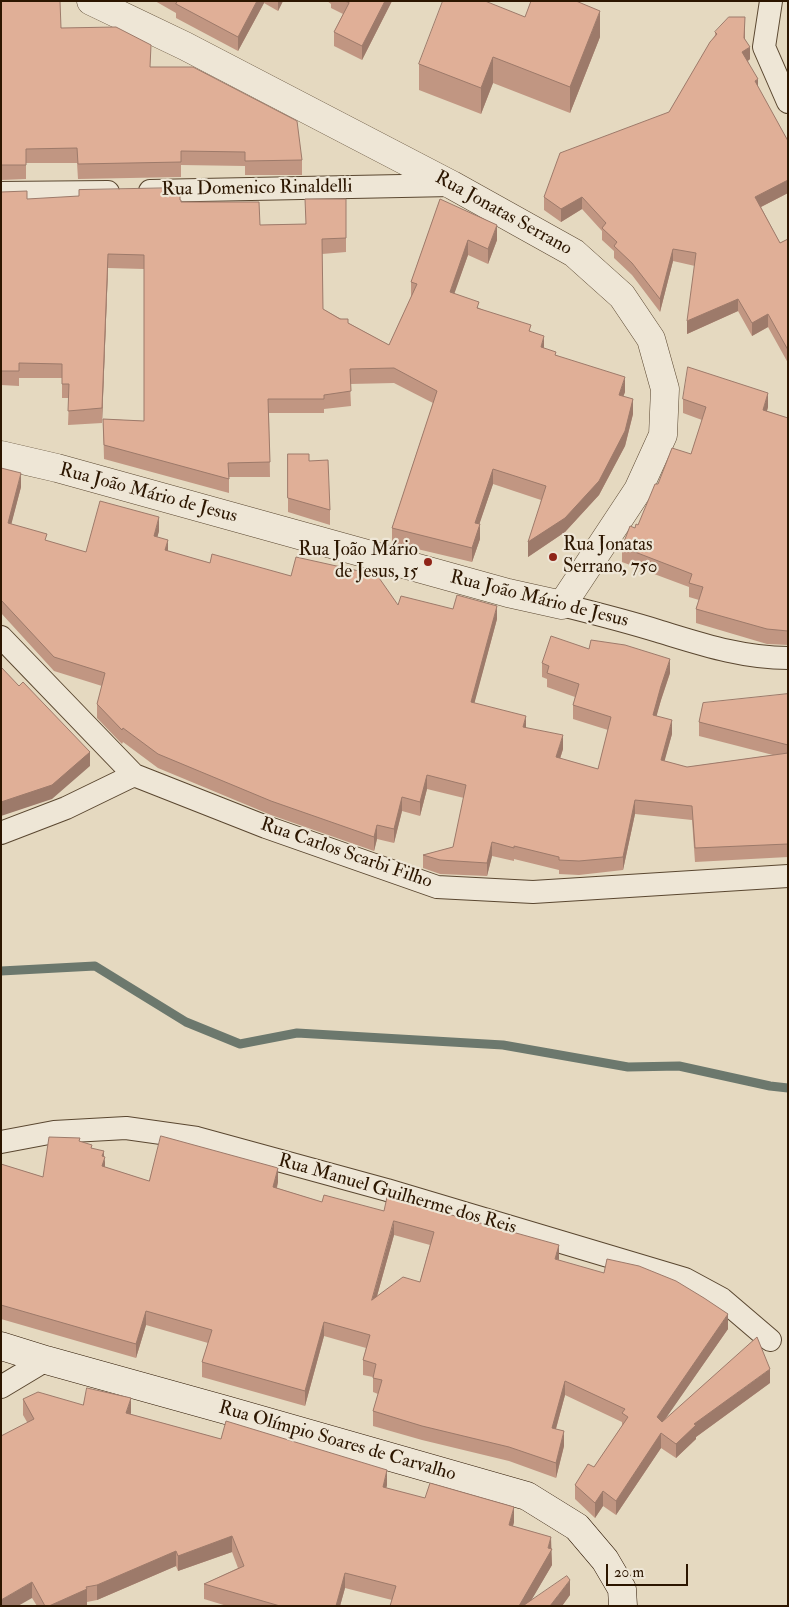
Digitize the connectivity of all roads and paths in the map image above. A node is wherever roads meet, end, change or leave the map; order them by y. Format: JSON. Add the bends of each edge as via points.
{"nodes":[{"id":1,"x":91,"y":1,"type":"edge"},
{"id":2,"x":771,"y":1,"type":"edge"},
{"id":3,"x":788,"y":102,"type":"edge"},
{"id":4,"x":452,"y":185,"type":"junction"},
{"id":5,"x":1,"y":194,"type":"edge"},
{"id":6,"x":1,"y":455,"type":"edge"},
{"id":7,"x":562,"y":605,"type":"junction"},
{"id":8,"x":1,"y":637,"type":"edge"},
{"id":9,"x":788,"y":658,"type":"edge"},
{"id":10,"x":134,"y":775,"type":"junction"},
{"id":11,"x":1,"y":833,"type":"edge"},
{"id":12,"x":788,"y":876,"type":"edge"},
{"id":13,"x":1,"y":1142,"type":"edge"},
{"id":14,"x":770,"y":1340,"type":"dead end"},
{"id":15,"x":1,"y":1346,"type":"edge"},
{"id":16,"x":46,"y":1360,"type":"junction"},
{"id":17,"x":1,"y":1387,"type":"edge"},
{"id":18,"x":624,"y":1606,"type":"edge"}],
"edges":[{"from":1,"to":4,"type":"street","name":"Rua Jonatas Serrano","via":[[185,46]]},
{"from":2,"to":3,"type":"street","via":[[764,46]]},
{"from":4,"to":5,"type":"street","name":"Rua Domenico Rinaldelli"},
{"from":4,"to":7,"type":"street","name":"Rua Jonatas Serrano","via":[[574,252],[622,296],[651,340],[665,389],[663,435],[638,490]]},
{"from":6,"to":7,"type":"street","name":"Rua João Mário de Jesus"},
{"from":7,"to":9,"type":"street","name":"Rua João Mário de Jesus","via":[[720,650]]},
{"from":8,"to":10,"type":"street","name":"Rua Carlos Scarbi Filho"},
{"from":10,"to":11,"type":"street","via":[[66,808]]},
{"from":10,"to":12,"type":"street","name":"Rua Carlos Scarbi Filho","via":[[266,827],[437,887],[533,892]]},
{"from":13,"to":14,"type":"street","name":"Rua Manuel Guilherme dos Reis","via":[[54,1132],[126,1128],[198,1138],[387,1190],[686,1279],[722,1299]]},
{"from":15,"to":16,"type":"street","name":"Rua Olímpio Soares de Carvalho"},
{"from":16,"to":17,"type":"street"},
{"from":16,"to":18,"type":"street","name":"Rua Olímpio Soares de Carvalho","via":[[527,1496],[577,1527],[605,1560],[622,1589]]}]}
